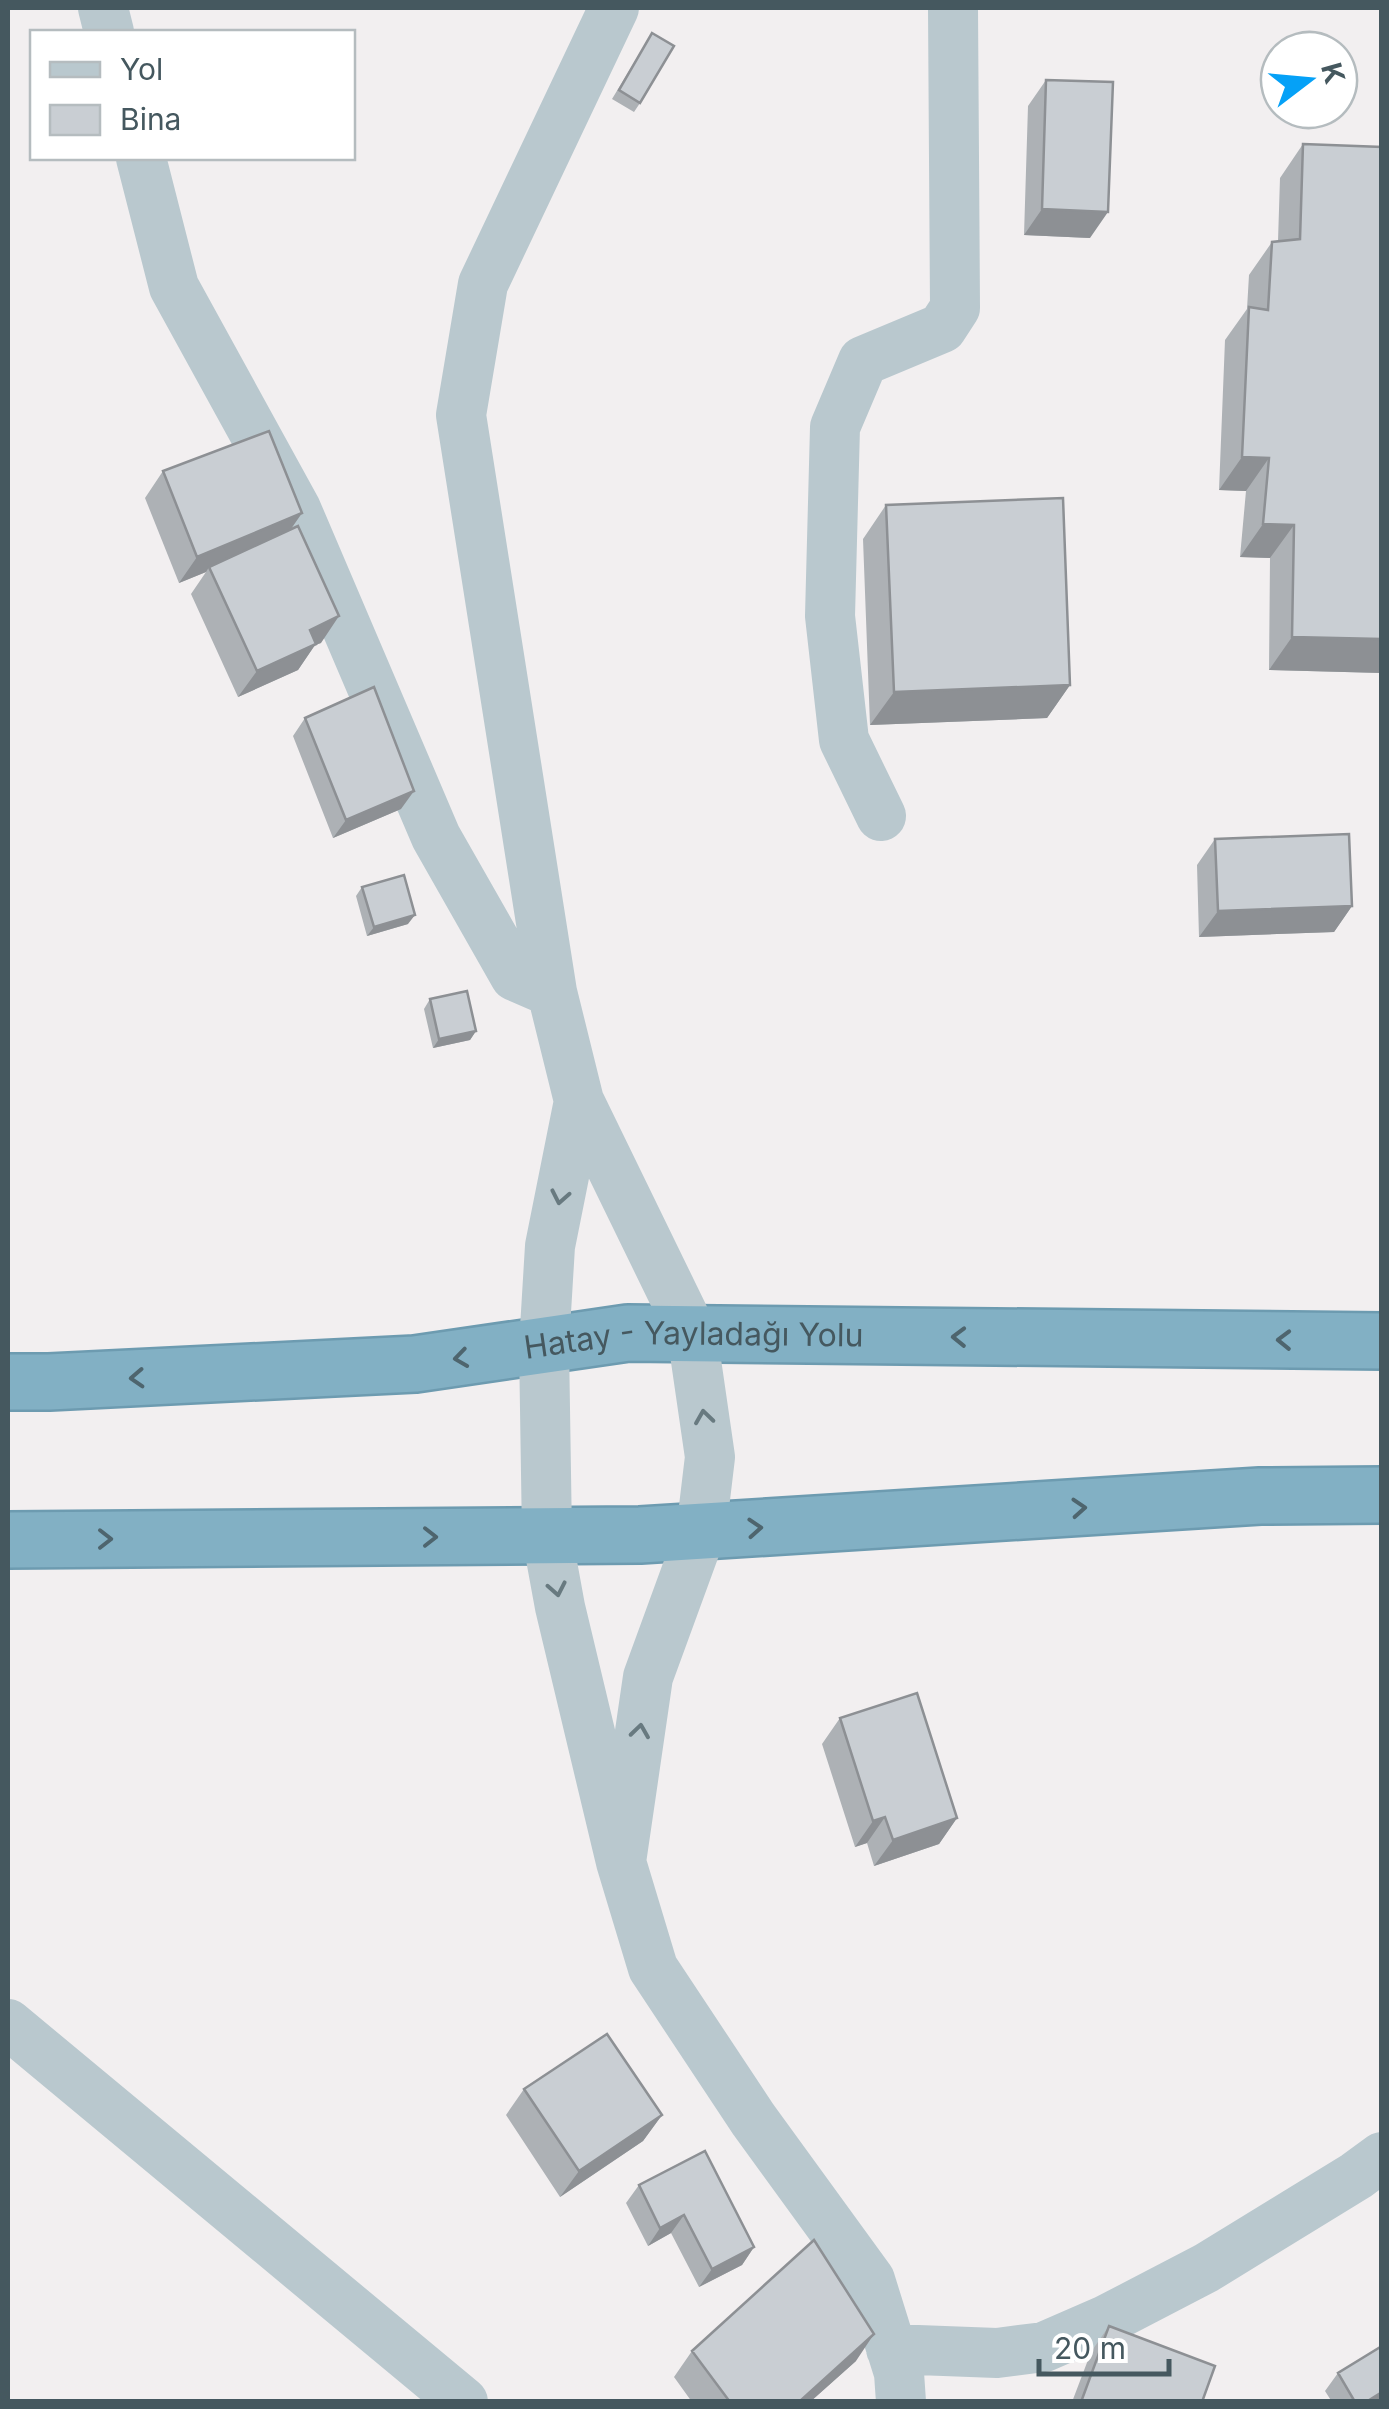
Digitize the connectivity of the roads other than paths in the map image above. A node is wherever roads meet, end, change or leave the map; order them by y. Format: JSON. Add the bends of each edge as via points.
{"nodes":[{"id":1,"x":614,"y":8,"type":"edge"},
{"id":2,"x":954,"y":8,"type":"edge"},
{"id":3,"x":142,"y":160,"type":"edge"},
{"id":4,"x":881,"y":816,"type":"dead end"},
{"id":5,"x":552,"y":992,"type":"junction"},
{"id":6,"x":578,"y":1101,"type":"junction"},
{"id":7,"x":692,"y":1333,"type":"junction"},
{"id":8,"x":1382,"y":1342,"type":"edge"},
{"id":9,"x":544,"y":1345,"type":"junction"},
{"id":10,"x":8,"y":1382,"type":"edge"},
{"id":11,"x":1382,"y":1495,"type":"edge"},
{"id":12,"x":701,"y":1532,"type":"junction"},
{"id":13,"x":547,"y":1536,"type":"junction"},
{"id":14,"x":8,"y":1540,"type":"edge"},
{"id":15,"x":621,"y":1862,"type":"junction"},
{"id":16,"x":8,"y":2024,"type":"edge"},
{"id":17,"x":1382,"y":2157,"type":"edge"},
{"id":18,"x":891,"y":2349,"type":"junction"},
{"id":19,"x":462,"y":2402,"type":"edge"},
{"id":20,"x":901,"y":2402,"type":"edge"}],
"edges":[{"from":1,"to":5,"type":"street","via":[[482,284],[461,415]]},
{"from":2,"to":4,"type":"street","via":[[955,308],[942,328],[864,361],[835,427],[830,616],[844,740]]},
{"from":3,"to":5,"type":"street","via":[[174,288],[296,509],[436,837],[515,976]]},
{"from":5,"to":6,"type":"street"},
{"from":6,"to":7,"type":"street"},
{"from":6,"to":9,"type":"street","one_way":true,"via":[[550,1246]]},
{"from":8,"to":7,"type":"highway","name":"Hatay - Yayladağı Yolu","one_way":true},
{"from":7,"to":9,"type":"highway","name":"Hatay - Yayladağı Yolu","via":[[628,1332]]},
{"from":12,"to":7,"type":"street","one_way":true,"via":[[710,1457]]},
{"from":9,"to":10,"type":"highway","name":"Hatay - Yayladağı Yolu","one_way":true,"via":[[415,1364]]},
{"from":9,"to":13,"type":"street"},
{"from":12,"to":11,"type":"highway","one_way":true,"via":[[1260,1496]]},
{"from":12,"to":13,"type":"highway"},
{"from":15,"to":12,"type":"street","one_way":true,"via":[[648,1677]]},
{"from":14,"to":13,"type":"highway","one_way":true},
{"from":13,"to":15,"type":"street","one_way":true},
{"from":15,"to":18,"type":"street","via":[[653,1968],[870,2280]]},
{"from":16,"to":19,"type":"street"},
{"from":17,"to":18,"type":"street","via":[[1206,2268],[1044,2347],[996,2353]]},
{"from":18,"to":20,"type":"street"}]}
